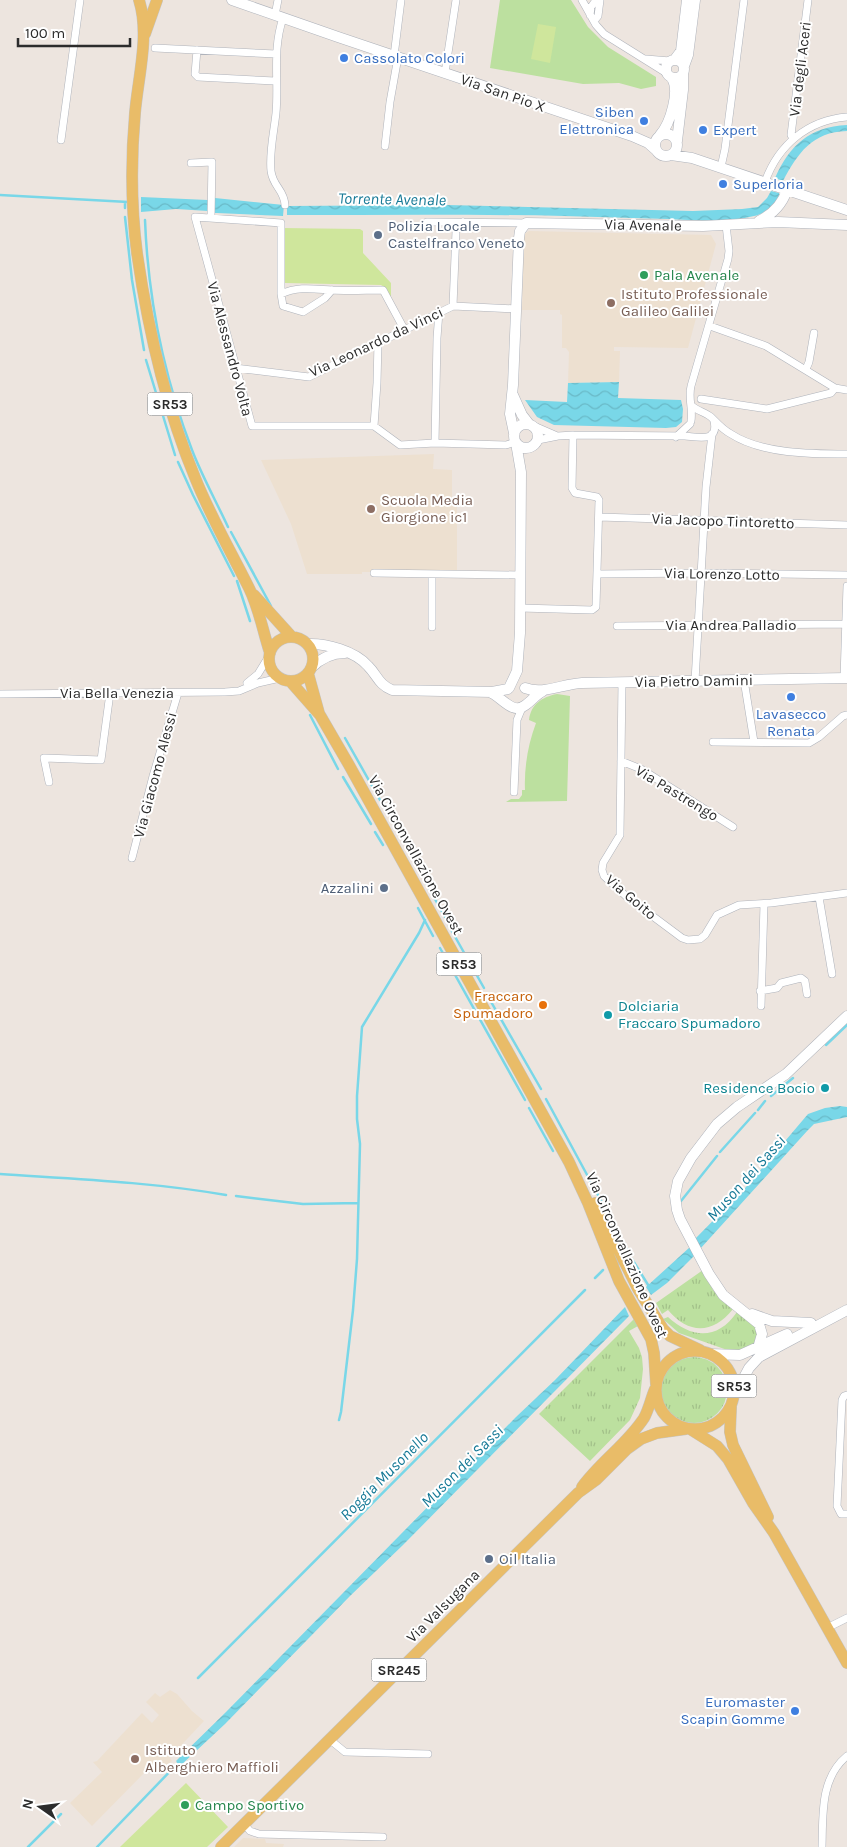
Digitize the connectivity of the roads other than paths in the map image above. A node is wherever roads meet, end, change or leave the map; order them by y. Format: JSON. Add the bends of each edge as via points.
{"nodes":[{"id":1,"x":80,"y":0,"type":"edge"},
{"id":2,"x":139,"y":0,"type":"edge"},
{"id":3,"x":158,"y":0,"type":"edge"},
{"id":4,"x":232,"y":0,"type":"edge"},
{"id":5,"x":278,"y":0,"type":"edge"},
{"id":6,"x":401,"y":0,"type":"edge"},
{"id":7,"x":456,"y":0,"type":"edge"},
{"id":8,"x":582,"y":0,"type":"edge"},
{"id":9,"x":587,"y":0,"type":"edge"},
{"id":10,"x":598,"y":0,"type":"edge"},
{"id":11,"x":687,"y":0,"type":"edge"},
{"id":12,"x":695,"y":0,"type":"edge"},
{"id":13,"x":744,"y":0,"type":"edge"},
{"id":14,"x":808,"y":0,"type":"edge"},
{"id":15,"x":279,"y":17,"type":"junction"},
{"id":16,"x":592,"y":18,"type":"junction"},
{"id":17,"x":143,"y":43,"type":"junction"},
{"id":18,"x":154,"y":48,"type":"dead end"},
{"id":19,"x":197,"y":50,"type":"junction"},
{"id":20,"x":276,"y":54,"type":"junction"},
{"id":21,"x":397,"y":57,"type":"junction"},
{"id":22,"x":642,"y":58,"type":"junction"},
{"id":23,"x":673,"y":60,"type":"junction"},
{"id":24,"x":684,"y":70,"type":"junction"},
{"id":25,"x":445,"y":73,"type":"junction"},
{"id":26,"x":669,"y":76,"type":"junction"},
{"id":27,"x":275,"y":81,"type":"junction"},
{"id":28,"x":847,"y":117,"type":"edge"},
{"id":29,"x":632,"y":136,"type":"junction"},
{"id":30,"x":659,"y":136,"type":"junction"},
{"id":31,"x":793,"y":138,"type":"junction"},
{"id":32,"x":61,"y":140,"type":"dead end"},
{"id":33,"x":677,"y":142,"type":"junction"},
{"id":34,"x":385,"y":146,"type":"dead end"},
{"id":35,"x":657,"y":151,"type":"junction"},
{"id":36,"x":671,"y":155,"type":"junction"},
{"id":37,"x":692,"y":158,"type":"junction"},
{"id":38,"x":191,"y":162,"type":"dead end"},
{"id":39,"x":721,"y":167,"type":"junction"},
{"id":40,"x":776,"y":186,"type":"junction"},
{"id":41,"x":285,"y":205,"type":"dead end"},
{"id":42,"x":776,"y":210,"type":"junction"},
{"id":43,"x":847,"y":210,"type":"edge"},
{"id":44,"x":211,"y":214,"type":"junction"},
{"id":45,"x":427,"y":222,"type":"dead end"},
{"id":46,"x":464,"y":222,"type":"junction"},
{"id":47,"x":757,"y":222,"type":"junction"},
{"id":48,"x":778,"y":222,"type":"junction"},
{"id":49,"x":527,"y":223,"type":"junction"},
{"id":50,"x":726,"y":225,"type":"junction"},
{"id":51,"x":847,"y":225,"type":"edge"},
{"id":52,"x":332,"y":290,"type":"junction"},
{"id":53,"x":281,"y":294,"type":"junction"},
{"id":54,"x":453,"y":306,"type":"junction"},
{"id":55,"x":516,"y":309,"type":"junction"},
{"id":56,"x":440,"y":312,"type":"junction"},
{"id":57,"x":710,"y":326,"type":"junction"},
{"id":58,"x":404,"y":329,"type":"junction"},
{"id":59,"x":814,"y":333,"type":"dead end"},
{"id":60,"x":378,"y":342,"type":"junction"},
{"id":61,"x":235,"y":368,"type":"junction"},
{"id":62,"x":806,"y":369,"type":"junction"},
{"id":63,"x":835,"y":388,"type":"junction"},
{"id":64,"x":847,"y":390,"type":"edge"},
{"id":65,"x":512,"y":392,"type":"junction"},
{"id":66,"x":701,"y":398,"type":"dead end"},
{"id":67,"x":691,"y":404,"type":"junction"},
{"id":68,"x":704,"y":414,"type":"junction"},
{"id":69,"x":714,"y":421,"type":"junction"},
{"id":70,"x":691,"y":423,"type":"junction"},
{"id":71,"x":532,"y":425,"type":"junction"},
{"id":72,"x":374,"y":426,"type":"junction"},
{"id":73,"x":728,"y":433,"type":"junction"},
{"id":74,"x":712,"y":434,"type":"junction"},
{"id":75,"x":573,"y":435,"type":"junction"},
{"id":76,"x":558,"y":436,"type":"junction"},
{"id":77,"x":675,"y":437,"type":"junction"},
{"id":78,"x":696,"y":437,"type":"junction"},
{"id":79,"x":514,"y":440,"type":"junction"},
{"id":80,"x":435,"y":443,"type":"junction"},
{"id":81,"x":535,"y":444,"type":"junction"},
{"id":82,"x":847,"y":454,"type":"edge"},
{"id":83,"x":521,"y":472,"type":"junction"},
{"id":84,"x":599,"y":517,"type":"junction"},
{"id":85,"x":704,"y":521,"type":"junction"},
{"id":86,"x":847,"y":525,"type":"edge"},
{"id":87,"x":374,"y":573,"type":"dead end"},
{"id":88,"x":701,"y":573,"type":"junction"},
{"id":89,"x":598,"y":574,"type":"junction"},
{"id":90,"x":432,"y":575,"type":"junction"},
{"id":91,"x":847,"y":575,"type":"edge"},
{"id":92,"x":519,"y":576,"type":"junction"},
{"id":93,"x":847,"y":586,"type":"edge"},
{"id":94,"x":250,"y":590,"type":"junction"},
{"id":95,"x":520,"y":608,"type":"junction"},
{"id":96,"x":845,"y":624,"type":"junction"},
{"id":97,"x":698,"y":625,"type":"junction"},
{"id":98,"x":617,"y":626,"type":"dead end"},
{"id":99,"x":432,"y":627,"type":"dead end"},
{"id":100,"x":292,"y":637,"type":"junction"},
{"id":101,"x":307,"y":644,"type":"junction"},
{"id":102,"x":345,"y":653,"type":"junction"},
{"id":103,"x":269,"y":655,"type":"junction"},
{"id":104,"x":310,"y":671,"type":"junction"},
{"id":105,"x":517,"y":671,"type":"junction"},
{"id":106,"x":846,"y":678,"type":"edge"},
{"id":107,"x":285,"y":680,"type":"junction"},
{"id":108,"x":744,"y":680,"type":"junction"},
{"id":109,"x":695,"y":681,"type":"junction"},
{"id":110,"x":622,"y":682,"type":"junction"},
{"id":111,"x":523,"y":687,"type":"junction"},
{"id":112,"x":508,"y":689,"type":"junction"},
{"id":113,"x":543,"y":691,"type":"junction"},
{"id":114,"x":234,"y":692,"type":"junction"},
{"id":115,"x":489,"y":692,"type":"junction"},
{"id":116,"x":110,"y":693,"type":"junction"},
{"id":117,"x":178,"y":693,"type":"junction"},
{"id":118,"x":0,"y":694,"type":"edge"},
{"id":119,"x":517,"y":706,"type":"junction"},
{"id":120,"x":320,"y":714,"type":"junction"},
{"id":121,"x":847,"y":715,"type":"edge"},
{"id":122,"x":713,"y":742,"type":"dead end"},
{"id":123,"x":754,"y":742,"type":"junction"},
{"id":124,"x":621,"y":761,"type":"junction"},
{"id":125,"x":49,"y":782,"type":"dead end"},
{"id":126,"x":514,"y":792,"type":"dead end"},
{"id":127,"x":733,"y":828,"type":"dead end"},
{"id":128,"x":132,"y":858,"type":"dead end"},
{"id":129,"x":847,"y":893,"type":"edge"},
{"id":130,"x":819,"y":897,"type":"junction"},
{"id":131,"x":764,"y":904,"type":"junction"},
{"id":132,"x":832,"y":974,"type":"dead end"},
{"id":133,"x":760,"y":991,"type":"junction"},
{"id":134,"x":807,"y":994,"type":"dead end"},
{"id":135,"x":761,"y":1006,"type":"dead end"},
{"id":136,"x":847,"y":1017,"type":"edge"},
{"id":137,"x":572,"y":1168,"type":"junction"},
{"id":138,"x":847,"y":1310,"type":"edge"},
{"id":139,"x":744,"y":1312,"type":"junction"},
{"id":140,"x":837,"y":1314,"type":"junction"},
{"id":141,"x":772,"y":1321,"type":"junction"},
{"id":142,"x":811,"y":1324,"type":"junction"},
{"id":143,"x":776,"y":1340,"type":"junction"},
{"id":144,"x":758,"y":1348,"type":"junction"},
{"id":145,"x":708,"y":1353,"type":"junction"},
{"id":146,"x":753,"y":1363,"type":"junction"},
{"id":147,"x":656,"y":1386,"type":"junction"},
{"id":148,"x":847,"y":1395,"type":"edge"},
{"id":149,"x":733,"y":1400,"type":"junction"},
{"id":150,"x":688,"y":1429,"type":"junction"},
{"id":151,"x":578,"y":1493,"type":"junction"},
{"id":152,"x":847,"y":1514,"type":"edge"},
{"id":153,"x":774,"y":1533,"type":"junction"},
{"id":154,"x":845,"y":1620,"type":"edge"},
{"id":155,"x":828,"y":1628,"type":"junction"},
{"id":156,"x":847,"y":1663,"type":"edge"},
{"id":157,"x":329,"y":1739,"type":"junction"},
{"id":158,"x":428,"y":1754,"type":"dead end"},
{"id":159,"x":847,"y":1756,"type":"edge"},
{"id":160,"x":244,"y":1824,"type":"junction"},
{"id":161,"x":383,"y":1838,"type":"dead end"},
{"id":162,"x":221,"y":1847,"type":"edge"},
{"id":163,"x":822,"y":1847,"type":"edge"}],
"edges":[{"from":1,"to":32,"type":"street"},
{"from":2,"to":17,"type":"main road","name":"Via Circonvallazione Ovest","number":"SR53"},
{"from":3,"to":17,"type":"main road","name":"Via Circonvallazione Ovest","number":"SR53"},
{"from":4,"to":15,"type":"street","name":"Via San Pio X"},
{"from":5,"to":15,"type":"street"},
{"from":6,"to":21,"type":"street"},
{"from":7,"to":25,"type":"street"},
{"from":8,"to":16,"type":"street"},
{"from":9,"to":10,"type":"street"},
{"from":10,"to":16,"type":"street","via":[[598,16]]},
{"from":11,"to":23,"type":"street","via":[[681,51]]},
{"from":12,"to":24,"type":"street"},
{"from":13,"to":39,"type":"street"},
{"from":14,"to":31,"type":"street","name":"Via degli Aceri"},
{"from":15,"to":20,"type":"street"},
{"from":15,"to":21,"type":"street","name":"Via San Pio X"},
{"from":16,"to":22,"type":"street","via":[[608,37]]},
{"from":17,"to":94,"type":"main road","name":"Via Circonvallazione Ovest","number":"SR53","via":[[134,135],[134,211],[144,297],[176,427],[196,480]]},
{"from":18,"to":19,"type":"street"},
{"from":19,"to":20,"type":"street"},
{"from":19,"to":27,"type":"street","via":[[198,77]]},
{"from":20,"to":27,"type":"street"},
{"from":21,"to":25,"type":"street","name":"Via San Pio X"},
{"from":21,"to":34,"type":"street"},
{"from":22,"to":23,"type":"street","via":[[662,62]]},
{"from":22,"to":26,"type":"street"},
{"from":23,"to":24,"type":"street","via":[[680,61]]},
{"from":23,"to":26,"type":"street","via":[[666,67]]},
{"from":24,"to":26,"type":"street","via":[[678,78]]},
{"from":24,"to":33,"type":"street"},
{"from":25,"to":29,"type":"street","name":"Via San Pio X"},
{"from":26,"to":30,"type":"street","via":[[675,86],[674,100],[668,123]]},
{"from":27,"to":41,"type":"street","via":[[271,168],[273,182],[284,194]]},
{"from":28,"to":31,"type":"street","via":[[825,120]]},
{"from":29,"to":30,"type":"street","name":"Via San Pio X"},
{"from":29,"to":35,"type":"street","name":"Via San Pio X"},
{"from":30,"to":33,"type":"street","via":[[669,134]]},
{"from":30,"to":35,"type":"street","via":[[655,145]]},
{"from":31,"to":40,"type":"street","via":[[774,162]]},
{"from":33,"to":36,"type":"street","via":[[676,151]]},
{"from":33,"to":37,"type":"street"},
{"from":35,"to":36,"type":"street"},
{"from":36,"to":37,"type":"street"},
{"from":37,"to":39,"type":"street"},
{"from":38,"to":44,"type":"street","via":[[212,162]]},
{"from":39,"to":40,"type":"street"},
{"from":40,"to":42,"type":"street","name":"Via Avenale","via":[[782,202]]},
{"from":40,"to":43,"type":"street"},
{"from":42,"to":47,"type":"street","name":"Via Avenale"},
{"from":42,"to":48,"type":"street"},
{"from":44,"to":53,"type":"street","via":[[280,223]]},
{"from":44,"to":61,"type":"street","name":"Via Alessandro Volta","via":[[194,217]]},
{"from":45,"to":46,"type":"street","name":"Via Avenale"},
{"from":46,"to":49,"type":"street","name":"Via Avenale"},
{"from":46,"to":54,"type":"street","via":[[456,231]]},
{"from":47,"to":48,"type":"street","name":"Via Avenale"},
{"from":47,"to":50,"type":"street","name":"Via Avenale"},
{"from":48,"to":51,"type":"street","name":"Via Avenale"},
{"from":49,"to":50,"type":"street","name":"Via Avenale"},
{"from":49,"to":55,"type":"street","via":[[520,232]]},
{"from":50,"to":57,"type":"street","via":[[729,257]]},
{"from":52,"to":53,"type":"street","via":[[291,289]]},
{"from":52,"to":53,"type":"street","via":[[303,312],[283,306]]},
{"from":52,"to":58,"type":"street","via":[[383,290]]},
{"from":54,"to":55,"type":"street","name":"Via Leonardo da Vinci"},
{"from":54,"to":56,"type":"street","name":"Via Leonardo da Vinci"},
{"from":55,"to":65,"type":"street"},
{"from":56,"to":58,"type":"street","name":"Via Leonardo da Vinci"},
{"from":56,"to":80,"type":"street"},
{"from":57,"to":62,"type":"street","via":[[766,346]]},
{"from":57,"to":67,"type":"street","via":[[691,386]]},
{"from":58,"to":60,"type":"street","name":"Via Leonardo da Vinci"},
{"from":59,"to":62,"type":"street"},
{"from":60,"to":61,"type":"street","name":"Via Leonardo da Vinci","via":[[309,377]]},
{"from":60,"to":72,"type":"street"},
{"from":61,"to":72,"type":"street","name":"Via Alessandro Volta","via":[[252,426]]},
{"from":62,"to":63,"type":"street"},
{"from":63,"to":64,"type":"street"},
{"from":63,"to":66,"type":"street","via":[[831,393],[767,408]]},
{"from":65,"to":71,"type":"street","via":[[522,414]]},
{"from":65,"to":79,"type":"street"},
{"from":67,"to":68,"type":"street"},
{"from":67,"to":70,"type":"street"},
{"from":68,"to":69,"type":"street"},
{"from":68,"to":70,"type":"street","via":[[698,415]]},
{"from":69,"to":73,"type":"street"},
{"from":69,"to":74,"type":"street"},
{"from":70,"to":77,"type":"street"},
{"from":70,"to":78,"type":"street"},
{"from":71,"to":76,"type":"street"},
{"from":71,"to":79,"type":"street","via":[[519,426]]},
{"from":71,"to":81,"type":"street","via":[[538,431]]},
{"from":72,"to":80,"type":"street","via":[[400,445]]},
{"from":73,"to":74,"type":"street"},
{"from":73,"to":82,"type":"street","via":[[756,446],[806,453]]},
{"from":74,"to":78,"type":"street","via":[[705,438]]},
{"from":74,"to":85,"type":"street"},
{"from":75,"to":76,"type":"street"},
{"from":75,"to":77,"type":"street"},
{"from":75,"to":84,"type":"street","via":[[572,488],[580,495],[598,497]]},
{"from":76,"to":81,"type":"street"},
{"from":77,"to":78,"type":"street"},
{"from":79,"to":80,"type":"street"},
{"from":79,"to":81,"type":"street","via":[[525,448]]},
{"from":79,"to":83,"type":"street"},
{"from":81,"to":83,"type":"street"},
{"from":83,"to":92,"type":"street"},
{"from":84,"to":85,"type":"street","name":"Via Jacopo Tintoretto"},
{"from":84,"to":89,"type":"street"},
{"from":85,"to":86,"type":"street","name":"Via Jacopo Tintoretto"},
{"from":85,"to":88,"type":"street"},
{"from":87,"to":90,"type":"street"},
{"from":88,"to":89,"type":"street","name":"Via Lorenzo Lotto"},
{"from":88,"to":91,"type":"street","name":"Via Lorenzo Lotto"},
{"from":88,"to":97,"type":"street"},
{"from":89,"to":95,"type":"street","via":[[596,607],[592,610]]},
{"from":90,"to":92,"type":"street"},
{"from":90,"to":99,"type":"street"},
{"from":92,"to":95,"type":"street"},
{"from":93,"to":96,"type":"street"},
{"from":94,"to":100,"type":"main road","name":"Via Circonvallazione Ovest","number":"SR53"},
{"from":94,"to":103,"type":"main road","name":"Via Circonvallazione Ovest","number":"SR53"},
{"from":95,"to":105,"type":"street"},
{"from":96,"to":97,"type":"street","name":"Via Andrea Palladio"},
{"from":96,"to":106,"type":"street"},
{"from":97,"to":98,"type":"street","name":"Via Andrea Palladio"},
{"from":97,"to":109,"type":"street"},
{"from":100,"to":101,"type":"main road","name":"Via Circonvallazione Ovest","number":"SR53"},
{"from":100,"to":103,"type":"main road","via":[[278,641]]},
{"from":101,"to":102,"type":"street","via":[[334,646]]},
{"from":101,"to":104,"type":"main road","name":"Via Circonvallazione Ovest","number":"SR53","via":[[312,653]]},
{"from":102,"to":104,"type":"street","via":[[328,655]]},
{"from":102,"to":115,"type":"street","via":[[364,662],[381,684],[392,690]]},
{"from":103,"to":107,"type":"main road","name":"Via Circonvallazione Ovest","number":"SR53","via":[[271,669]]},
{"from":103,"to":114,"type":"street","via":[[253,679]]},
{"from":104,"to":107,"type":"main road","via":[[297,680]]},
{"from":104,"to":120,"type":"main road","name":"Via Circonvallazione Ovest","number":"SR53"},
{"from":105,"to":111,"type":"street"},
{"from":105,"to":112,"type":"street"},
{"from":106,"to":108,"type":"street","name":"Via Pietro Damini"},
{"from":107,"to":114,"type":"street","name":"Via Bella Venezia","via":[[258,683]]},
{"from":107,"to":120,"type":"main road","name":"Via Circonvallazione Ovest","number":"SR53"},
{"from":108,"to":109,"type":"street","name":"Via Pietro Damini"},
{"from":108,"to":123,"type":"street"},
{"from":109,"to":110,"type":"street","name":"Via Pietro Damini"},
{"from":110,"to":113,"type":"street","name":"Via Pietro Damini","via":[[574,683]]},
{"from":110,"to":124,"type":"street","name":"Via Goito"},
{"from":111,"to":112,"type":"street","via":[[516,685]]},
{"from":111,"to":113,"type":"street"},
{"from":111,"to":119,"type":"street","via":[[529,695]]},
{"from":112,"to":115,"type":"street"},
{"from":112,"to":119,"type":"street","via":[[505,695]]},
{"from":113,"to":119,"type":"street"},
{"from":114,"to":117,"type":"street","name":"Via Bella Venezia"},
{"from":115,"to":119,"type":"street"},
{"from":116,"to":117,"type":"street","name":"Via Bella Venezia"},
{"from":116,"to":118,"type":"street","name":"Via Bella Venezia"},
{"from":116,"to":125,"type":"street","via":[[101,760],[44,758]]},
{"from":117,"to":128,"type":"street","name":"Via Giacomo Alessi"},
{"from":119,"to":126,"type":"street"},
{"from":120,"to":137,"type":"main road","name":"Via Circonvallazione Ovest","number":"SR53"},
{"from":121,"to":123,"type":"street","via":[[809,743]]},
{"from":122,"to":123,"type":"street"},
{"from":124,"to":127,"type":"street","name":"Via Pastrengo","via":[[641,769]]},
{"from":124,"to":131,"type":"street","name":"Via Goito","via":[[620,835],[603,863],[604,876],[645,911],[688,940],[705,935],[717,915],[733,906]]},
{"from":129,"to":130,"type":"street"},
{"from":130,"to":131,"type":"street"},
{"from":130,"to":132,"type":"street"},
{"from":131,"to":133,"type":"street"},
{"from":133,"to":134,"type":"street","via":[[801,978]]},
{"from":133,"to":135,"type":"street"},
{"from":136,"to":139,"type":"street","via":[[786,1074],[726,1116],[706,1137],[678,1181],[677,1210],[699,1255],[723,1295]]},
{"from":137,"to":145,"type":"main road","name":"Via Circonvallazione Ovest","number":"SR53","via":[[663,1329],[670,1336]]},
{"from":137,"to":147,"type":"main road","name":"Via Circonvallazione Ovest","number":"SR53","via":[[614,1270],[651,1339]]},
{"from":138,"to":140,"type":"street"},
{"from":139,"to":141,"type":"street"},
{"from":139,"to":144,"type":"street","via":[[761,1328]]},
{"from":140,"to":142,"type":"street"},
{"from":140,"to":146,"type":"street","via":[[765,1353]]},
{"from":141,"to":142,"type":"street"},
{"from":141,"to":143,"type":"street"},
{"from":142,"to":143,"type":"street"},
{"from":143,"to":144,"type":"street"},
{"from":143,"to":146,"type":"street","via":[[760,1352]]},
{"from":144,"to":145,"type":"street","via":[[740,1355]]},
{"from":145,"to":147,"type":"main road","name":"Via Circonvallazione Ovest","via":[[689,1351],[674,1357],[662,1368]]},
{"from":145,"to":149,"type":"main road","name":"Via Circonvallazione Ovest","number":"SR53","via":[[719,1358],[728,1369],[734,1382]]},
{"from":146,"to":149,"type":"street"},
{"from":147,"to":150,"type":"main road","name":"Via Circonvallazione Ovest","number":"SR53","via":[[657,1401],[663,1414],[673,1423]]},
{"from":147,"to":151,"type":"main road","name":"Via Valsugana","number":"SR245","via":[[639,1425],[592,1473]]},
{"from":148,"to":152,"type":"street","via":[[842,1400],[836,1506],[842,1514]]},
{"from":149,"to":150,"type":"main road","number":"SR53","via":[[726,1414],[710,1427]]},
{"from":149,"to":153,"type":"main road","name":"Via Circonvallazione Ovest","number":"SR53","via":[[730,1432],[733,1446]]},
{"from":150,"to":151,"type":"main road","name":"Via Valsugana","number":"SR245","via":[[657,1433],[641,1439]]},
{"from":150,"to":153,"type":"main road","name":"Via Circonvallazione Ovest","number":"SR53","via":[[717,1446],[728,1459]]},
{"from":151,"to":157,"type":"main road","name":"Via Valsugana","number":"SR245"},
{"from":153,"to":155,"type":"main road","name":"Via Circonvallazione Ovest","number":"SR53"},
{"from":154,"to":155,"type":"street"},
{"from":155,"to":156,"type":"main road","name":"Via Circonvallazione Ovest","number":"SR53"},
{"from":157,"to":158,"type":"street","via":[[345,1752]]},
{"from":157,"to":160,"type":"main road","name":"Via Valsugana","number":"SR245"},
{"from":159,"to":163,"type":"street","via":[[833,1772],[825,1792]]},
{"from":160,"to":161,"type":"street","via":[[250,1832],[259,1834]]},
{"from":160,"to":162,"type":"main road","name":"Via Valsugana","number":"SR245"}]}
